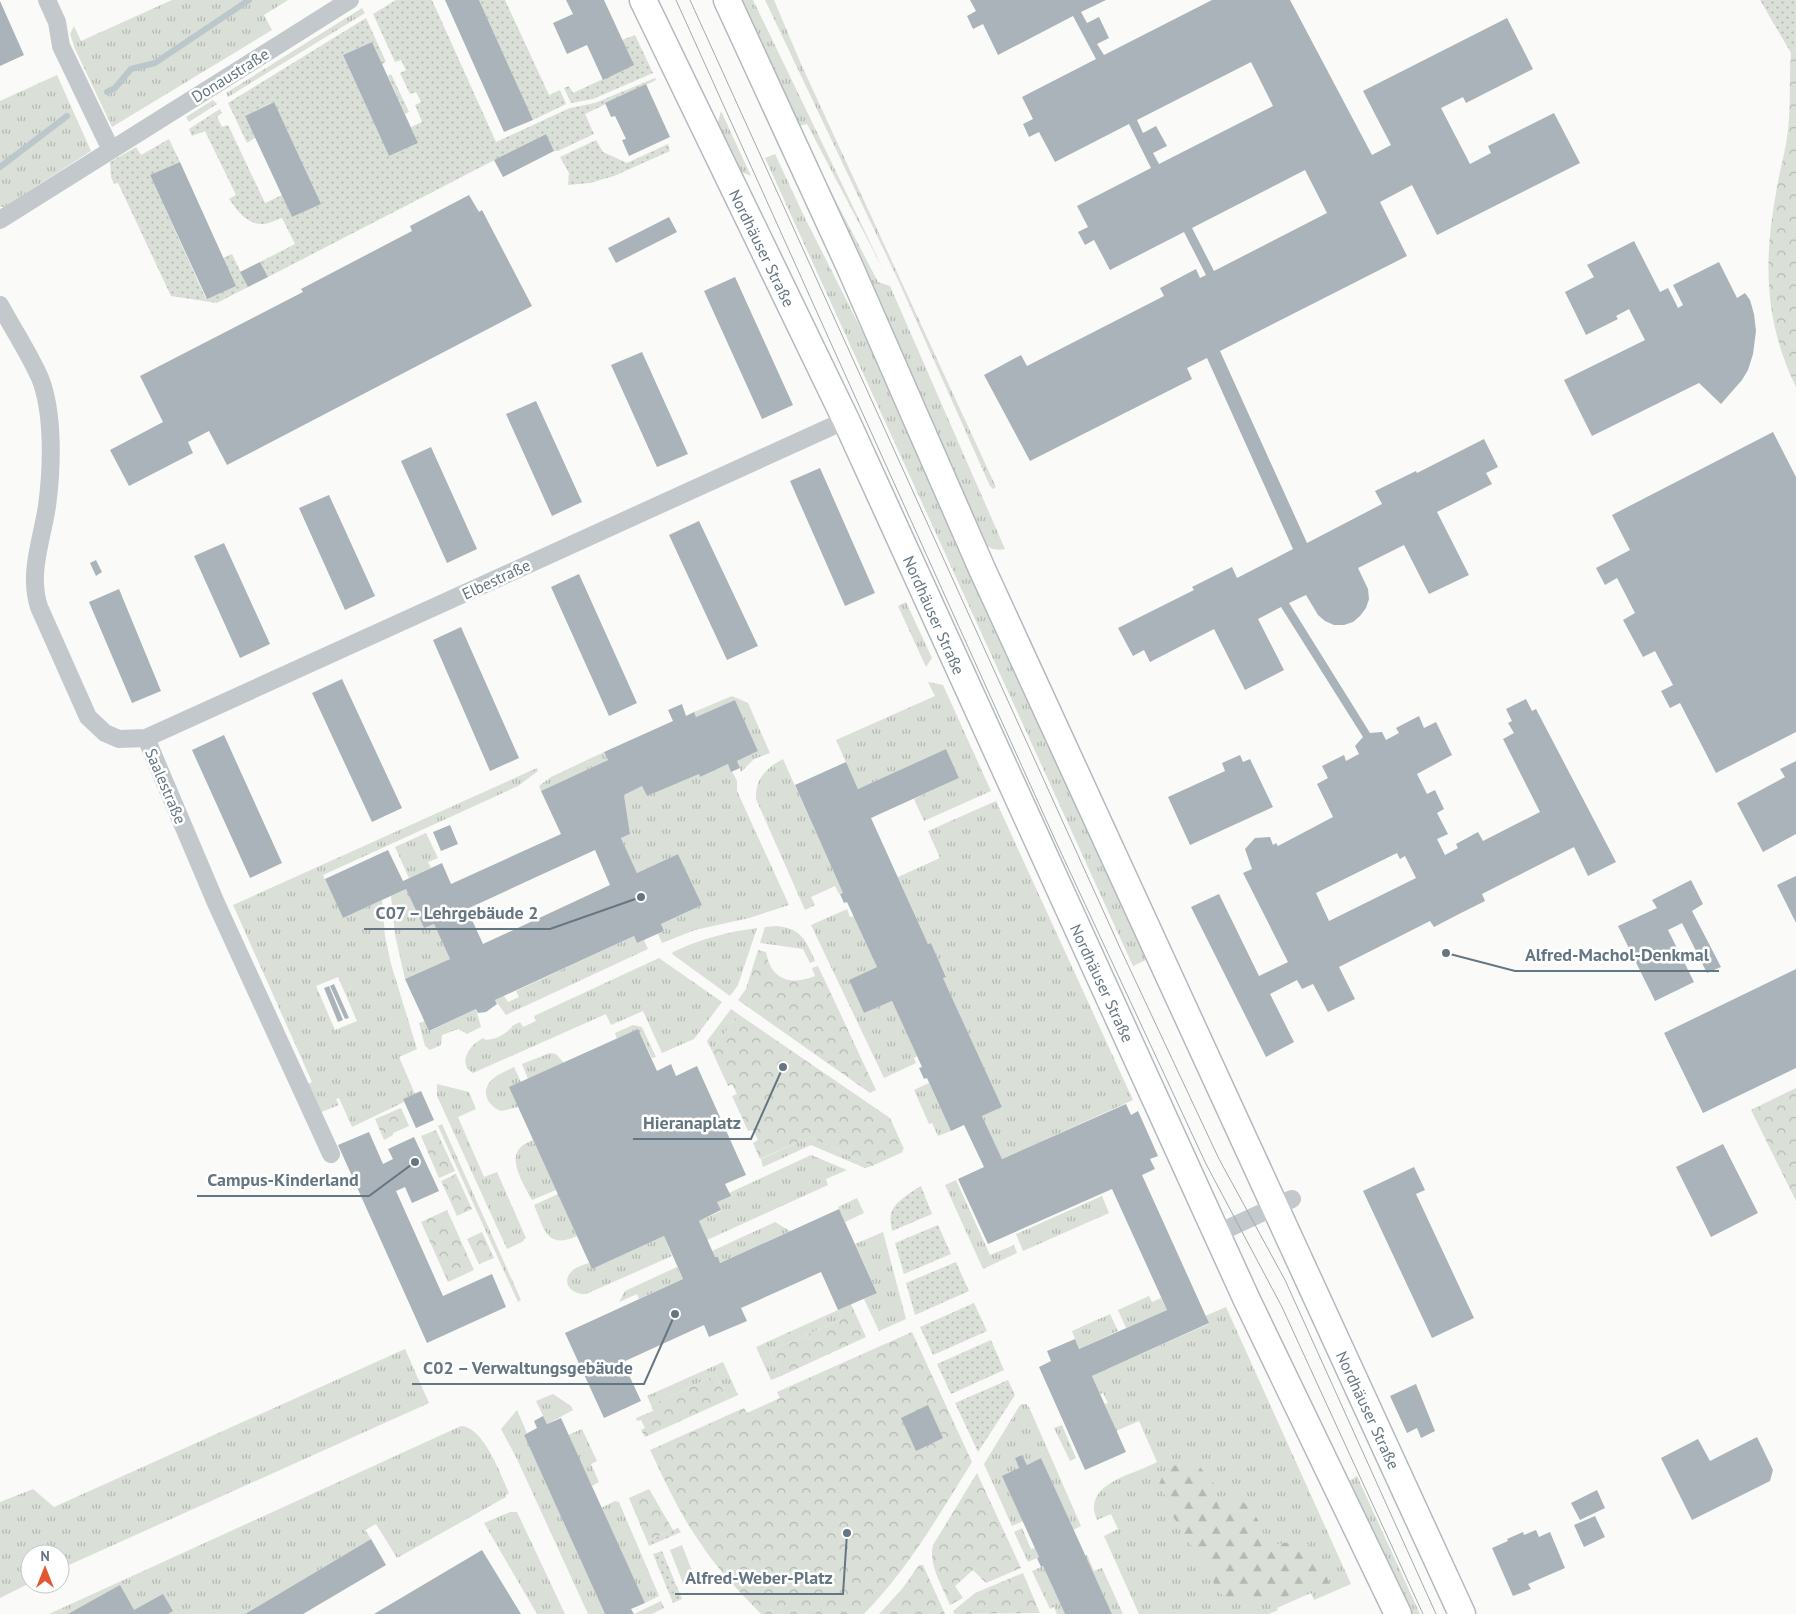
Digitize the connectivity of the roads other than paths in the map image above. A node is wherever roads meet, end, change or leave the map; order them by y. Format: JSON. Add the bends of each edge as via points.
{"nodes":[{"id":1,"x":47,"y":0,"type":"edge"},
{"id":2,"x":350,"y":0,"type":"edge"},
{"id":3,"x":643,"y":0,"type":"edge"},
{"id":4,"x":727,"y":0,"type":"edge"},
{"id":5,"x":111,"y":150,"type":"junction"},
{"id":6,"x":0,"y":220,"type":"edge"},
{"id":7,"x":0,"y":305,"type":"edge"},
{"id":8,"x":846,"y":420,"type":"junction"},
{"id":9,"x":146,"y":738,"type":"junction"},
{"id":10,"x":331,"y":1154,"type":"dead end"},
{"id":11,"x":1283,"y":1203,"type":"junction"},
{"id":12,"x":1216,"y":1234,"type":"junction"},
{"id":13,"x":1398,"y":1614,"type":"edge"},
{"id":14,"x":1462,"y":1614,"type":"edge"}],
"edges":[{"from":1,"to":5,"type":"street","via":[[57,22],[61,46]]},
{"from":2,"to":5,"type":"street","name":"Donaustraße"},
{"from":3,"to":8,"type":"main road","name":"Nordhäuser Straße"},
{"from":4,"to":11,"type":"main road","name":"Nordhäuser Straße","via":[[853,274],[982,569]]},
{"from":5,"to":6,"type":"street","name":"Donaustraße"},
{"from":7,"to":9,"type":"street","name":"Saalestraße","via":[[41,380],[50,424],[47,503],[35,565],[36,597],[88,717],[105,733],[119,739]]},
{"from":8,"to":9,"type":"street","name":"Elbestraße"},
{"from":8,"to":12,"type":"main road","name":"Nordhäuser Straße"},
{"from":9,"to":10,"type":"street","name":"Saalestraße","via":[[216,903]]},
{"from":11,"to":12,"type":"street"},
{"from":11,"to":14,"type":"main road","name":"Nordhäuser Straße"},
{"from":12,"to":13,"type":"main road","name":"Nordhäuser Straße"}]}
